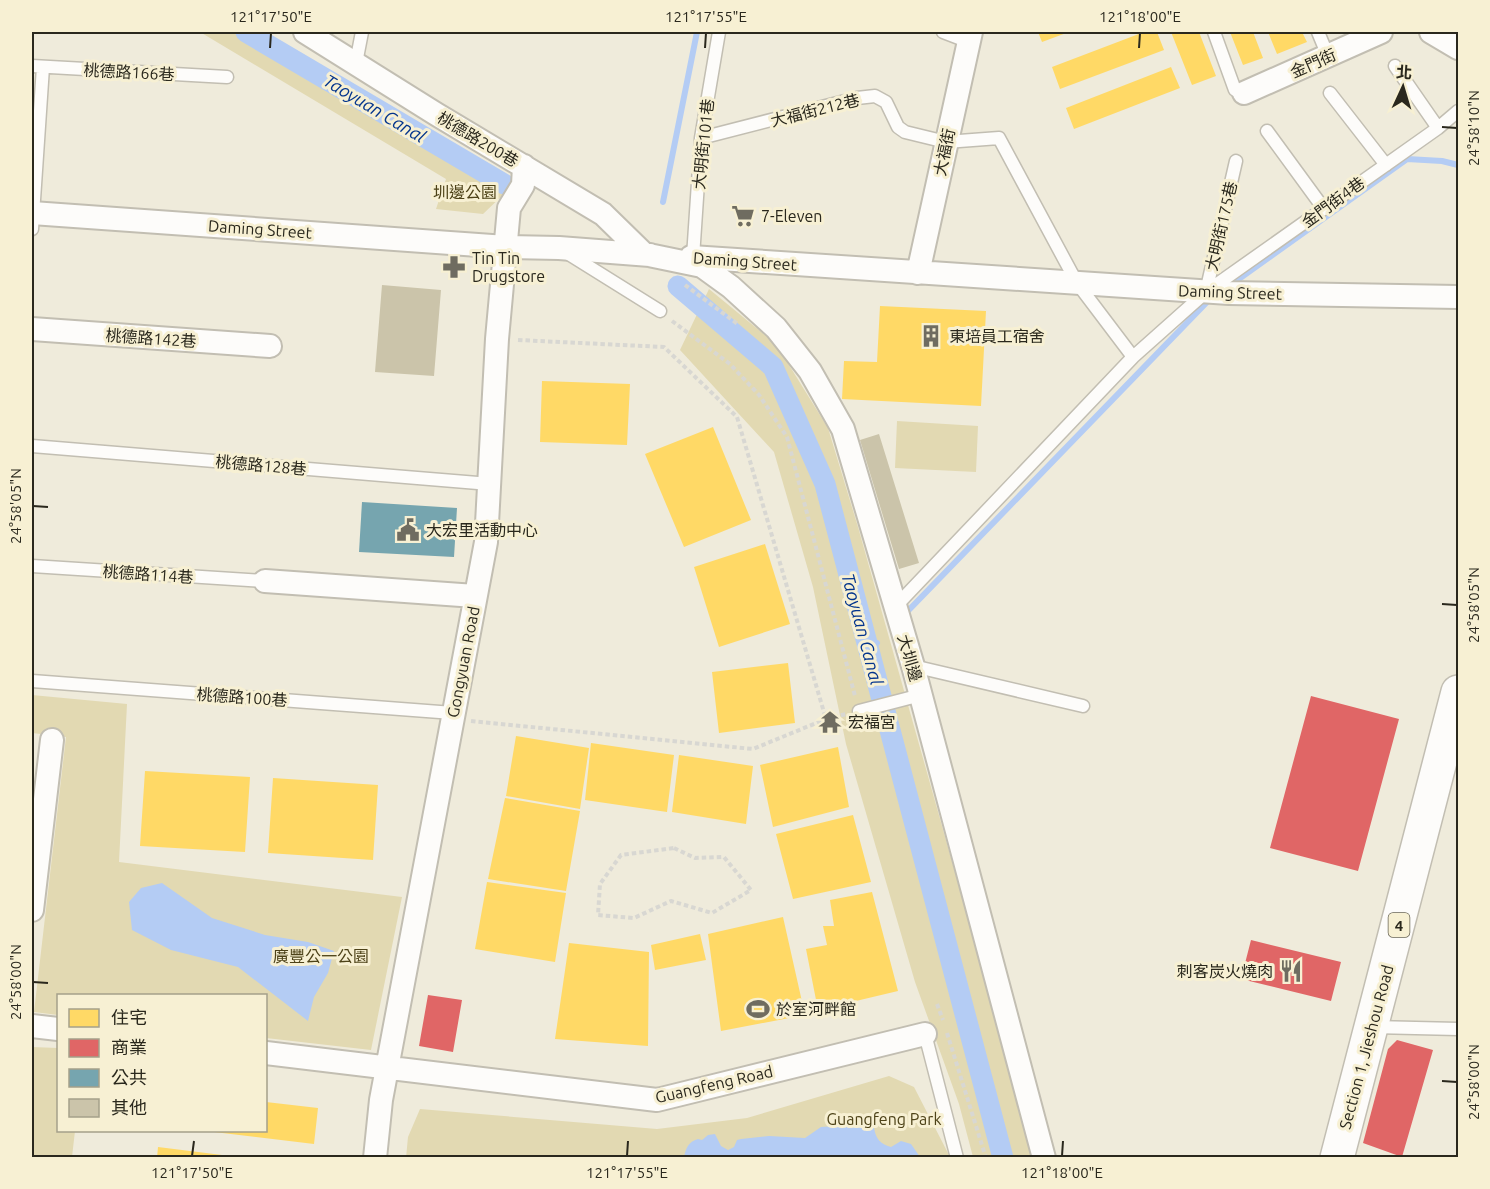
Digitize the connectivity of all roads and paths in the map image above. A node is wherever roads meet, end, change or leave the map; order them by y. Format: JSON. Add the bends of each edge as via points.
{"nodes":[{"id":1,"x":305,"y":32,"type":"edge"},
{"id":2,"x":362,"y":32,"type":"edge"},
{"id":3,"x":718,"y":32,"type":"edge"},
{"id":4,"x":943,"y":32,"type":"edge"},
{"id":5,"x":1214,"y":32,"type":"edge"},
{"id":6,"x":1318,"y":32,"type":"edge"},
{"id":7,"x":1381,"y":32,"type":"edge"},
{"id":8,"x":1431,"y":32,"type":"edge"},
{"id":9,"x":970,"y":37,"type":"edge"},
{"id":10,"x":1458,"y":48,"type":"edge"},
{"id":11,"x":1328,"y":56,"type":"junction"},
{"id":12,"x":356,"y":63,"type":"junction"},
{"id":13,"x":37,"y":66,"type":"edge"},
{"id":14,"x":1395,"y":66,"type":"dead end"},
{"id":15,"x":227,"y":77,"type":"dead end"},
{"id":16,"x":1244,"y":93,"type":"joint"},
{"id":17,"x":1330,"y":93,"type":"dead end"},
{"id":18,"x":1458,"y":111,"type":"edge"},
{"id":19,"x":1438,"y":128,"type":"junction"},
{"id":20,"x":1267,"y":131,"type":"dead end"},
{"id":21,"x":701,"y":138,"type":"junction"},
{"id":22,"x":946,"y":142,"type":"junction"},
{"id":23,"x":1236,"y":161,"type":"dead end"},
{"id":24,"x":1386,"y":165,"type":"junction"},
{"id":25,"x":525,"y":166,"type":"junction"},
{"id":26,"x":1324,"y":209,"type":"junction"},
{"id":27,"x":32,"y":218,"type":"edge"},
{"id":28,"x":506,"y":247,"type":"junction"},
{"id":29,"x":560,"y":248,"type":"junction"},
{"id":30,"x":644,"y":254,"type":"junction"},
{"id":31,"x":693,"y":257,"type":"junction"},
{"id":32,"x":918,"y":273,"type":"junction"},
{"id":33,"x":681,"y":282,"type":"dead end"},
{"id":34,"x":1077,"y":283,"type":"junction"},
{"id":35,"x":1215,"y":292,"type":"junction"},
{"id":36,"x":1458,"y":297,"type":"edge"},
{"id":37,"x":660,"y":311,"type":"joint"},
{"id":38,"x":32,"y":329,"type":"edge"},
{"id":39,"x":745,"y":330,"type":"dead end"},
{"id":40,"x":497,"y":339,"type":"junction"},
{"id":41,"x":270,"y":346,"type":"dead end"},
{"id":42,"x":1133,"y":357,"type":"junction"},
{"id":43,"x":32,"y":446,"type":"edge"},
{"id":44,"x":490,"y":484,"type":"junction"},
{"id":45,"x":32,"y":566,"type":"edge"},
{"id":46,"x":264,"y":581,"type":"joint"},
{"id":47,"x":475,"y":596,"type":"junction"},
{"id":48,"x":896,"y":606,"type":"junction"},
{"id":49,"x":913,"y":666,"type":"junction"},
{"id":50,"x":32,"y":681,"type":"edge"},
{"id":51,"x":1458,"y":692,"type":"edge"},
{"id":52,"x":913,"y":698,"type":"junction"},
{"id":53,"x":1083,"y":706,"type":"dead end"},
{"id":54,"x":859,"y":711,"type":"junction"},
{"id":55,"x":453,"y":716,"type":"junction"},
{"id":56,"x":826,"y":719,"type":"junction"},
{"id":57,"x":52,"y":740,"type":"dead end"},
{"id":58,"x":33,"y":884,"type":"edge"},
{"id":59,"x":600,"y":884,"type":"joint"},
{"id":60,"x":32,"y":910,"type":"edge"},
{"id":61,"x":938,"y":1004,"type":"dead end"},
{"id":62,"x":32,"y":1026,"type":"edge"},
{"id":63,"x":1372,"y":1027,"type":"junction"},
{"id":64,"x":57,"y":1029,"type":"edge"},
{"id":65,"x":1458,"y":1029,"type":"edge"},
{"id":66,"x":925,"y":1034,"type":"joint"},
{"id":67,"x":267,"y":1053,"type":"edge"},
{"id":68,"x":387,"y":1068,"type":"junction"},
{"id":69,"x":375,"y":1158,"type":"edge"},
{"id":70,"x":957,"y":1158,"type":"edge"},
{"id":71,"x":986,"y":1158,"type":"edge"},
{"id":72,"x":1044,"y":1158,"type":"edge"},
{"id":73,"x":1337,"y":1158,"type":"edge"}],
"edges":[{"from":1,"to":12,"type":"street","name":"桃德路200巷"},
{"from":2,"to":12,"type":"lane"},
{"from":3,"to":21,"type":"lane","name":"大明街101巷"},
{"from":4,"to":9,"type":"lane"},
{"from":5,"to":16,"type":"lane","via":[[1235,90]]},
{"from":6,"to":11,"type":"lane"},
{"from":7,"to":11,"type":"street","name":"金門街"},
{"from":8,"to":10,"type":"street"},
{"from":9,"to":22,"type":"street","name":"大福街"},
{"from":11,"to":16,"type":"street","name":"金門街"},
{"from":12,"to":25,"type":"street","name":"桃德路200巷"},
{"from":13,"to":15,"type":"lane","name":"桃德路166巷"},
{"from":13,"to":27,"type":"lane"},
{"from":14,"to":19,"type":"lane"},
{"from":17,"to":24,"type":"lane"},
{"from":18,"to":19,"type":"lane","name":"金門街4巷"},
{"from":19,"to":24,"type":"lane","name":"金門街4巷"},
{"from":20,"to":26,"type":"lane"},
{"from":21,"to":22,"type":"lane","name":"大福街212巷","via":[[876,96],[886,102],[898,127],[905,132]]},
{"from":21,"to":31,"type":"lane","name":"大明街101巷"},
{"from":22,"to":32,"type":"street","name":"大福街"},
{"from":22,"to":34,"type":"lane","via":[[999,138]]},
{"from":23,"to":35,"type":"lane","name":"大明街175巷"},
{"from":24,"to":26,"type":"lane","name":"金門街4巷"},
{"from":25,"to":28,"type":"street","name":"Gongyuan Road","via":[[523,185],[509,208]]},
{"from":25,"to":30,"type":"street","name":"桃德路200巷","via":[[603,214]]},
{"from":26,"to":35,"type":"lane","name":"金門街4巷"},
{"from":27,"to":28,"type":"street","name":"Daming Street"},
{"from":28,"to":29,"type":"street","name":"Daming Street"},
{"from":28,"to":40,"type":"street","name":"Gongyuan Road"},
{"from":29,"to":30,"type":"street","name":"Daming Street"},
{"from":29,"to":37,"type":"lane"},
{"from":30,"to":31,"type":"street","name":"Daming Street"},
{"from":30,"to":48,"type":"street","name":"大圳邊","via":[[702,266],[776,328],[810,370],[843,429]]},
{"from":31,"to":32,"type":"street","name":"Daming Street"},
{"from":32,"to":34,"type":"street","name":"Daming Street"},
{"from":33,"to":39,"type":"path"},
{"from":34,"to":35,"type":"street","name":"Daming Street"},
{"from":34,"to":42,"type":"lane"},
{"from":35,"to":36,"type":"street","name":"Daming Street"},
{"from":35,"to":42,"type":"lane","name":"金門街4巷"},
{"from":37,"to":54,"type":"path","via":[[730,364],[759,395],[787,437]]},
{"from":38,"to":41,"type":"street","name":"桃德路142巷"},
{"from":40,"to":44,"type":"street","name":"Gongyuan Road"},
{"from":40,"to":56,"type":"path","via":[[664,347],[737,417]]},
{"from":42,"to":48,"type":"lane","name":"金門街4巷"},
{"from":43,"to":44,"type":"lane","name":"桃德路128巷"},
{"from":44,"to":47,"type":"street","name":"Gongyuan Road","via":[[486,542]]},
{"from":45,"to":46,"type":"lane","name":"桃德路114巷"},
{"from":46,"to":47,"type":"street"},
{"from":47,"to":55,"type":"street","name":"Gongyuan Road"},
{"from":48,"to":49,"type":"street","name":"大圳邊"},
{"from":49,"to":52,"type":"street","name":"大圳邊"},
{"from":49,"to":53,"type":"lane"},
{"from":50,"to":55,"type":"lane","name":"桃德路100巷"},
{"from":51,"to":63,"type":"main road","name":"Section 1, Jieshou Road","number":"4","via":[[1443,775]]},
{"from":52,"to":54,"type":"lane"},
{"from":52,"to":72,"type":"street","name":"大圳邊"},
{"from":54,"to":56,"type":"path"},
{"from":55,"to":56,"type":"path","via":[[753,749]]},
{"from":55,"to":68,"type":"street","name":"Gongyuan Road"},
{"from":57,"to":58,"type":"street"},
{"from":58,"to":60,"type":"street"},
{"from":59,"to":59,"type":"path","via":[[621,855],[674,849],[694,858],[724,857],[751,890],[712,913],[671,902],[634,918],[598,915]]},
{"from":61,"to":71,"type":"path"},
{"from":62,"to":64,"type":"street"},
{"from":63,"to":65,"type":"lane"},
{"from":63,"to":73,"type":"main road","name":"Section 1, Jieshou Road","number":"4"},
{"from":66,"to":68,"type":"street","name":"Guangfeng Road","via":[[657,1100]]},
{"from":66,"to":70,"type":"lane","name":"Guangfeng Road"},
{"from":67,"to":68,"type":"street","name":"Guangfeng Road"},
{"from":68,"to":69,"type":"street","name":"Gongyuan Road"}]}
